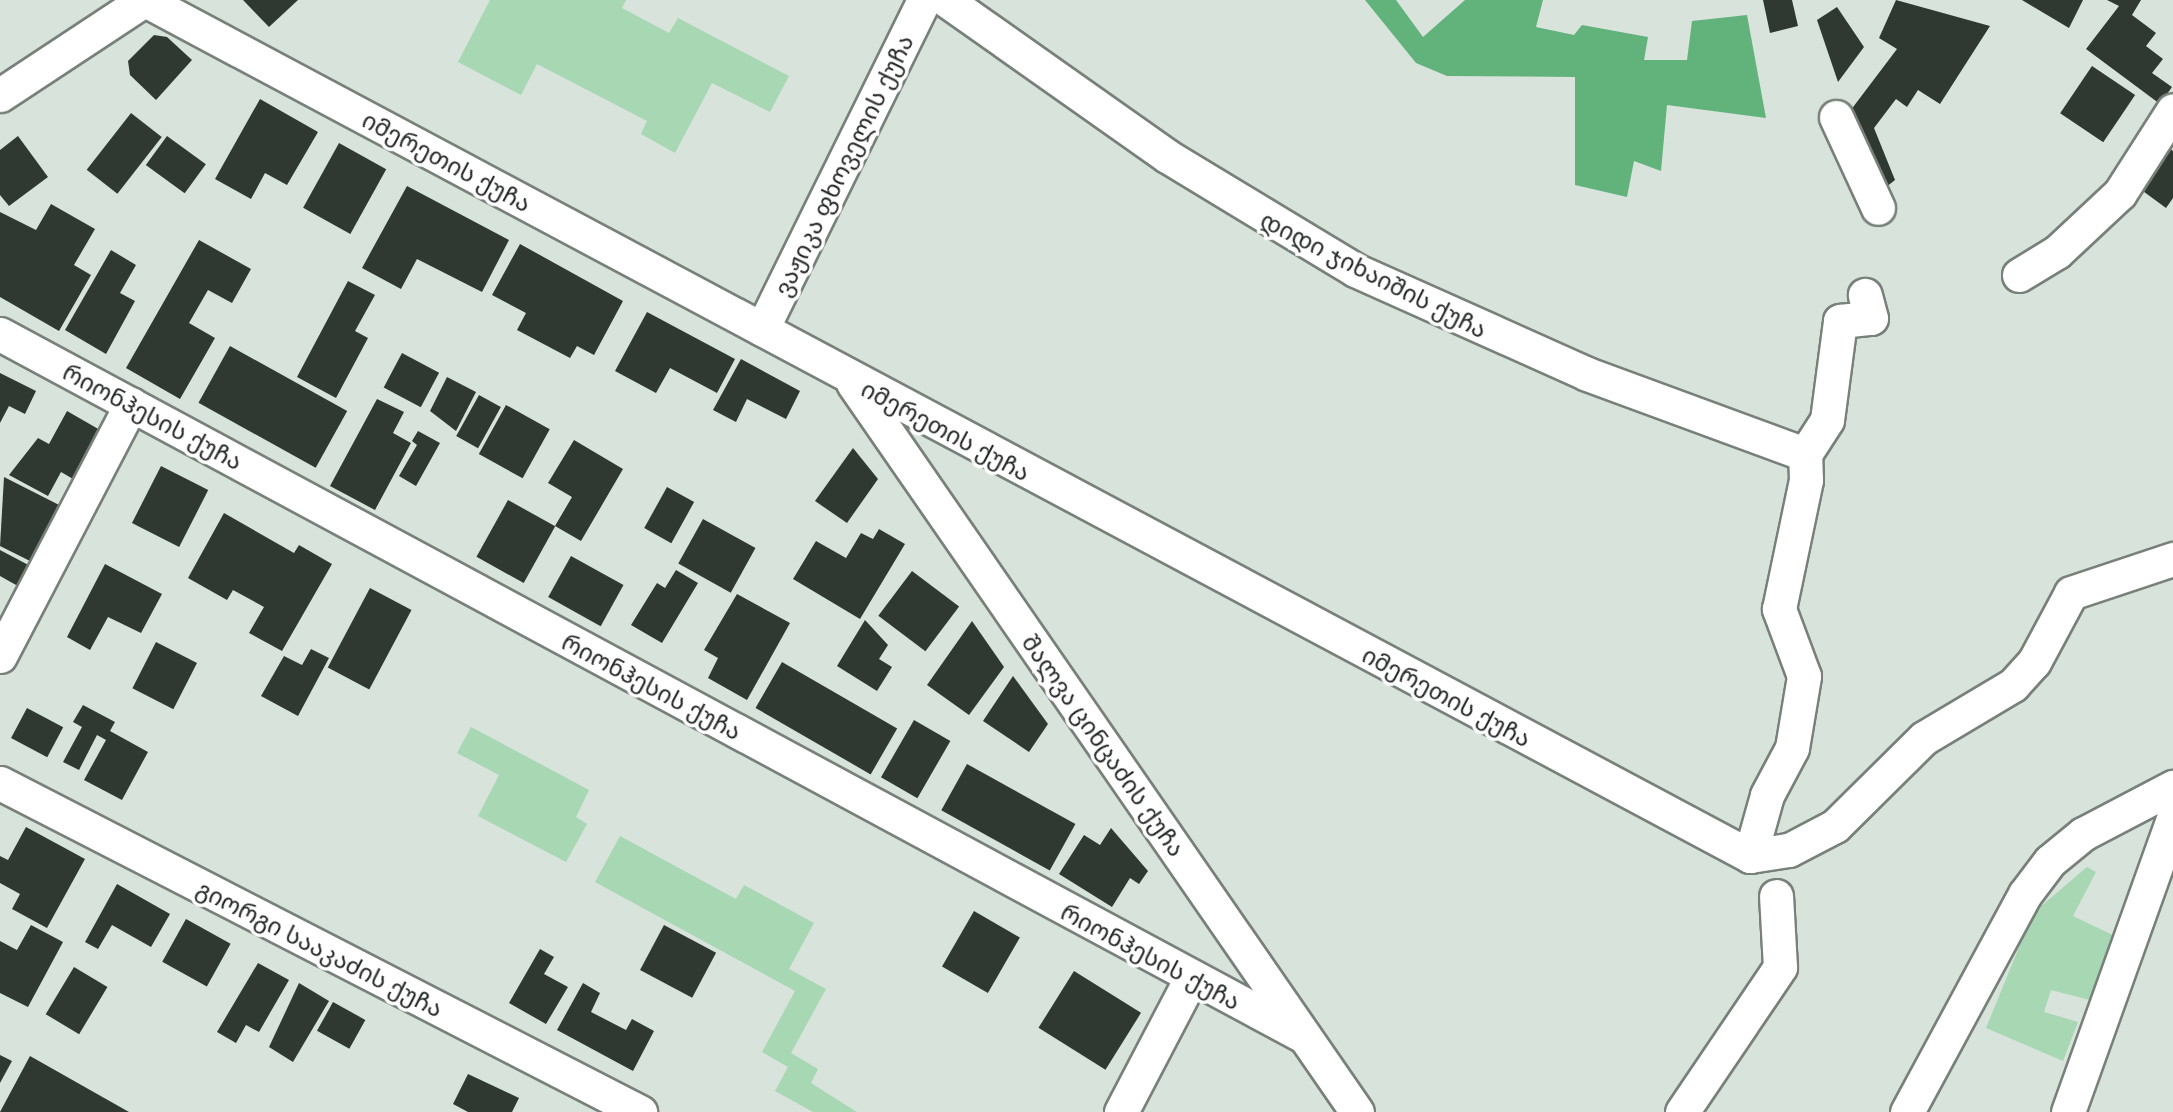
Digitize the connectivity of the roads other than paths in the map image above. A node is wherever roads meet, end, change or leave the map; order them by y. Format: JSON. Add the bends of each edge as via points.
{"nodes":[{"id":1,"x":144,"y":0,"type":"edge"},
{"id":2,"x":924,"y":0,"type":"edge"},
{"id":3,"x":946,"y":0,"type":"edge"},
{"id":4,"x":0,"y":95,"type":"edge"},
{"id":5,"x":2173,"y":110,"type":"edge"},
{"id":6,"x":1836,"y":117,"type":"dead end"},
{"id":7,"x":1878,"y":208,"type":"dead end"},
{"id":8,"x":2019,"y":275,"type":"dead end"},
{"id":9,"x":1865,"y":295,"type":"dead end"},
{"id":10,"x":762,"y":330,"type":"junction"},
{"id":11,"x":0,"y":334,"type":"edge"},
{"id":12,"x":850,"y":379,"type":"junction"},
{"id":13,"x":131,"y":404,"type":"junction"},
{"id":14,"x":1805,"y":454,"type":"junction"},
{"id":15,"x":2173,"y":559,"type":"edge"},
{"id":16,"x":0,"y":656,"type":"edge"},
{"id":17,"x":0,"y":783,"type":"edge"},
{"id":18,"x":2173,"y":787,"type":"edge"},
{"id":19,"x":2173,"y":818,"type":"edge"},
{"id":20,"x":1750,"y":856,"type":"junction"},
{"id":21,"x":1776,"y":896,"type":"dead end"},
{"id":22,"x":1191,"y":978,"type":"junction"},
{"id":23,"x":1305,"y":1037,"type":"junction"},
{"id":24,"x":640,"y":1112,"type":"edge"},
{"id":25,"x":1121,"y":1112,"type":"edge"},
{"id":26,"x":1357,"y":1112,"type":"edge"},
{"id":27,"x":1682,"y":1112,"type":"edge"},
{"id":28,"x":1907,"y":1112,"type":"edge"},
{"id":29,"x":2068,"y":1112,"type":"edge"}],
"edges":[{"from":1,"to":4,"type":"street"},
{"from":1,"to":10,"type":"street","name":"იმერეთის ქუჩა"},
{"from":2,"to":10,"type":"street","name":"ვაჟიკა ფხოველის ქუჩა"},
{"from":3,"to":14,"type":"street","name":"დიდი ჯიხაიშის ქუჩა","via":[[1167,156],[1355,270],[1587,373]]},
{"from":5,"to":8,"type":"street","via":[[2120,193],[2057,252]]},
{"from":6,"to":7,"type":"street"},
{"from":9,"to":14,"type":"street","via":[[1871,318],[1840,321],[1826,420]]},
{"from":10,"to":12,"type":"street","name":"იმერეთის ქუჩა"},
{"from":11,"to":13,"type":"street","name":"რიონჰესის ქუჩა"},
{"from":12,"to":20,"type":"street","name":"იმერეთის ქუჩა"},
{"from":12,"to":23,"type":"street","name":"შალვა ცინცაძის ქუჩა"},
{"from":13,"to":16,"type":"street"},
{"from":13,"to":22,"type":"street","name":"რიონჰესის ქუჩა"},
{"from":14,"to":20,"type":"street","via":[[1806,480],[1779,609],[1804,676],[1792,748],[1767,795]]},
{"from":15,"to":20,"type":"street","via":[[2071,593],[2034,662],[2013,685],[1924,738],[1835,827],[1788,850]]},
{"from":17,"to":24,"type":"street","name":"გიორგი სააკაძის ქუჩა"},
{"from":18,"to":28,"type":"street","via":[[2083,834],[2050,860],[2025,894]]},
{"from":19,"to":29,"type":"street"},
{"from":21,"to":27,"type":"street","via":[[1780,967]]},
{"from":22,"to":23,"type":"street","name":"რიონჰესის ქუჩა"},
{"from":22,"to":25,"type":"street"},
{"from":23,"to":26,"type":"street","name":"შალვა ცინცაძის ქუჩა"}]}
